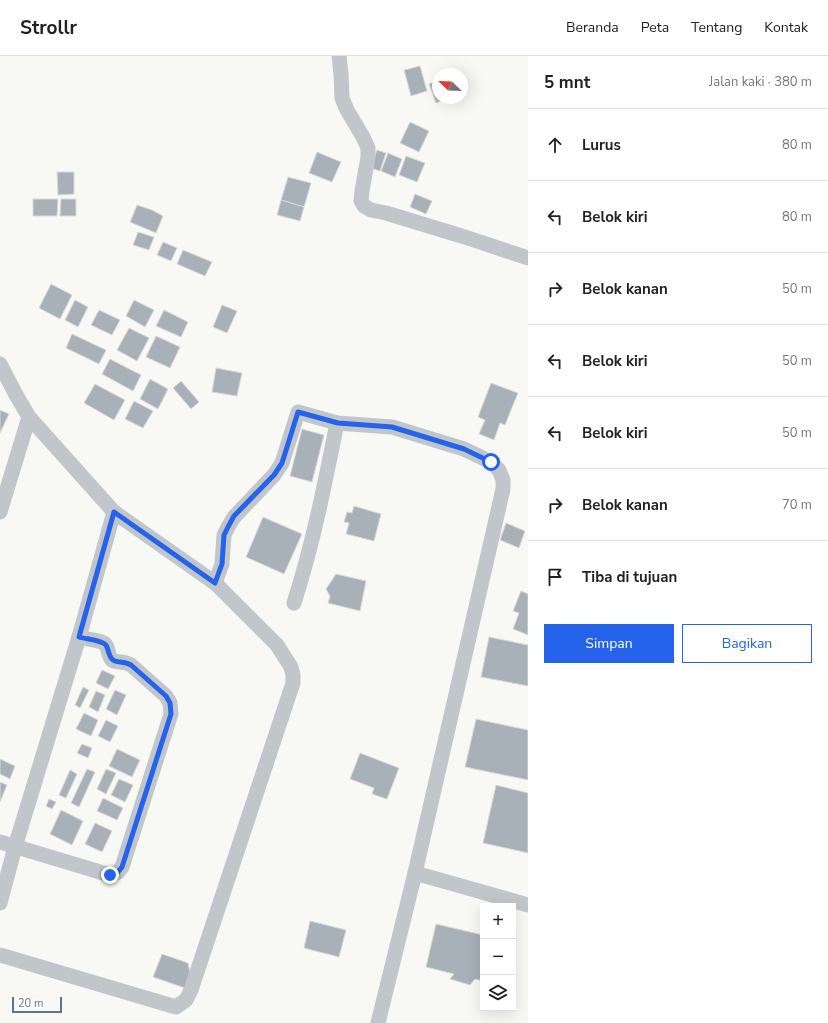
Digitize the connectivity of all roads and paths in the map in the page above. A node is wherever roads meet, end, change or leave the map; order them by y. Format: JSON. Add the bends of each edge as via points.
{"nodes":[{"id":1,"x":339,"y":56,"type":"edge"},
{"id":2,"x":528,"y":258,"type":"edge"},
{"id":3,"x":0,"y":364,"type":"edge"},
{"id":4,"x":29,"y":417,"type":"junction"},
{"id":5,"x":338,"y":423,"type":"junction"},
{"id":6,"x":0,"y":512,"type":"edge"},
{"id":7,"x":114,"y":512,"type":"junction"},
{"id":8,"x":215,"y":583,"type":"junction"},
{"id":9,"x":294,"y":603,"type":"dead end"},
{"id":10,"x":79,"y":637,"type":"junction"},
{"id":11,"x":0,"y":842,"type":"edge"},
{"id":12,"x":15,"y":847,"type":"junction"},
{"id":13,"x":415,"y":873,"type":"junction"},
{"id":14,"x":0,"y":904,"type":"edge"},
{"id":15,"x":528,"y":905,"type":"edge"},
{"id":16,"x":0,"y":955,"type":"edge"},
{"id":17,"x":378,"y":1023,"type":"edge"}],
"edges":[{"from":1,"to":2,"type":"street","via":[[342,98],[368,148],[361,201],[364,206]]},
{"from":3,"to":4,"type":"street"},
{"from":4,"to":6,"type":"street"},
{"from":4,"to":7,"type":"street"},
{"from":5,"to":8,"type":"street","via":[[298,412],[282,463],[274,475],[234,516],[224,535],[222,564]]},
{"from":5,"to":9,"type":"street","via":[[311,544]]},
{"from":5,"to":13,"type":"street","via":[[392,427],[464,449],[491,462],[499,470],[503,480],[502,497]]},
{"from":7,"to":8,"type":"street"},
{"from":7,"to":10,"type":"street"},
{"from":8,"to":16,"type":"street","via":[[277,645],[291,667],[293,684],[186,1000],[176,1007]]},
{"from":10,"to":12,"type":"street"},
{"from":10,"to":12,"type":"street","via":[[102,642],[106,645],[110,658],[131,665],[166,696],[171,714],[122,867],[118,872],[110,875]]},
{"from":11,"to":12,"type":"street"},
{"from":12,"to":14,"type":"street"},
{"from":13,"to":15,"type":"street"},
{"from":13,"to":17,"type":"street"}]}
